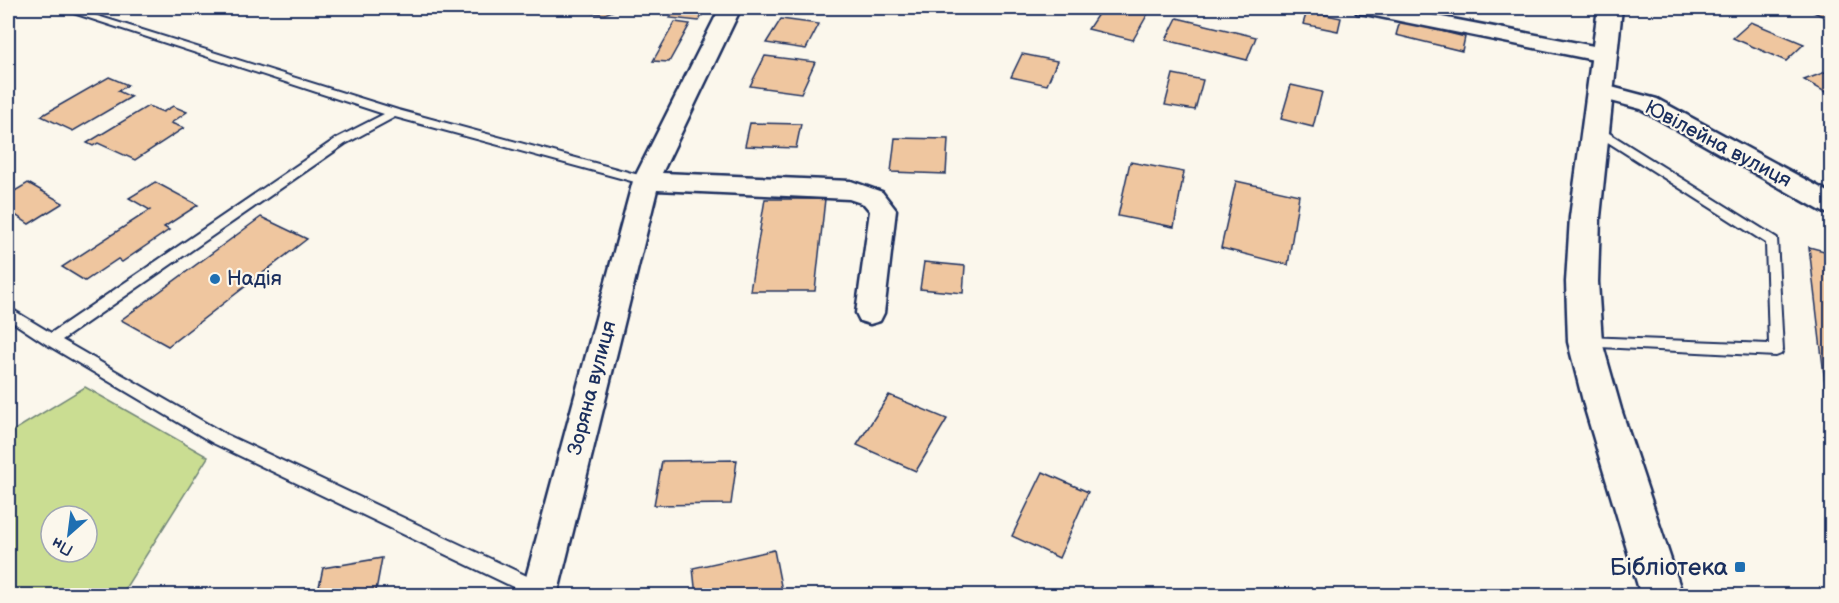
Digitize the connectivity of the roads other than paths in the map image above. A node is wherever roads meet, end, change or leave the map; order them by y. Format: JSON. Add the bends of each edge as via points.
{"nodes":[{"id":1,"x":63,"y":8,"type":"edge"},
{"id":2,"x":730,"y":8,"type":"edge"},
{"id":3,"x":1365,"y":8,"type":"edge"},
{"id":4,"x":1610,"y":8,"type":"edge"},
{"id":5,"x":1604,"y":55,"type":"junction"},
{"id":6,"x":1600,"y":91,"type":"junction"},
{"id":7,"x":394,"y":113,"type":"junction"},
{"id":8,"x":1596,"y":129,"type":"junction"},
{"id":9,"x":646,"y":181,"type":"junction"},
{"id":10,"x":1832,"y":206,"type":"edge"},
{"id":11,"x":8,"y":312,"type":"edge"},
{"id":12,"x":870,"y":313,"type":"dead end"},
{"id":13,"x":51,"y":340,"type":"junction"},
{"id":14,"x":1586,"y":342,"type":"junction"},
{"id":15,"x":539,"y":593,"type":"edge"},
{"id":16,"x":1662,"y":596,"type":"edge"}],
"edges":[{"from":1,"to":7,"type":"lane"},
{"from":2,"to":9,"type":"street","name":"Зоряна вулиця"},
{"from":3,"to":5,"type":"street"},
{"from":4,"to":5,"type":"main road"},
{"from":5,"to":6,"type":"main road"},
{"from":6,"to":8,"type":"main road"},
{"from":6,"to":10,"type":"street","name":"Ювілейна вулиця","via":[[1649,104]]},
{"from":7,"to":9,"type":"lane"},
{"from":7,"to":13,"type":"lane","via":[[341,141]]},
{"from":8,"to":14,"type":"main road","via":[[1584,228]]},
{"from":8,"to":14,"type":"lane","via":[[1772,241],[1776,350]]},
{"from":9,"to":12,"type":"street","via":[[851,190],[873,198],[883,210]]},
{"from":9,"to":15,"type":"street","name":"Зоряна вулиця"},
{"from":11,"to":13,"type":"lane"},
{"from":13,"to":15,"type":"lane","via":[[218,438]]},
{"from":14,"to":16,"type":"main road","via":[[1603,410]]}]}
